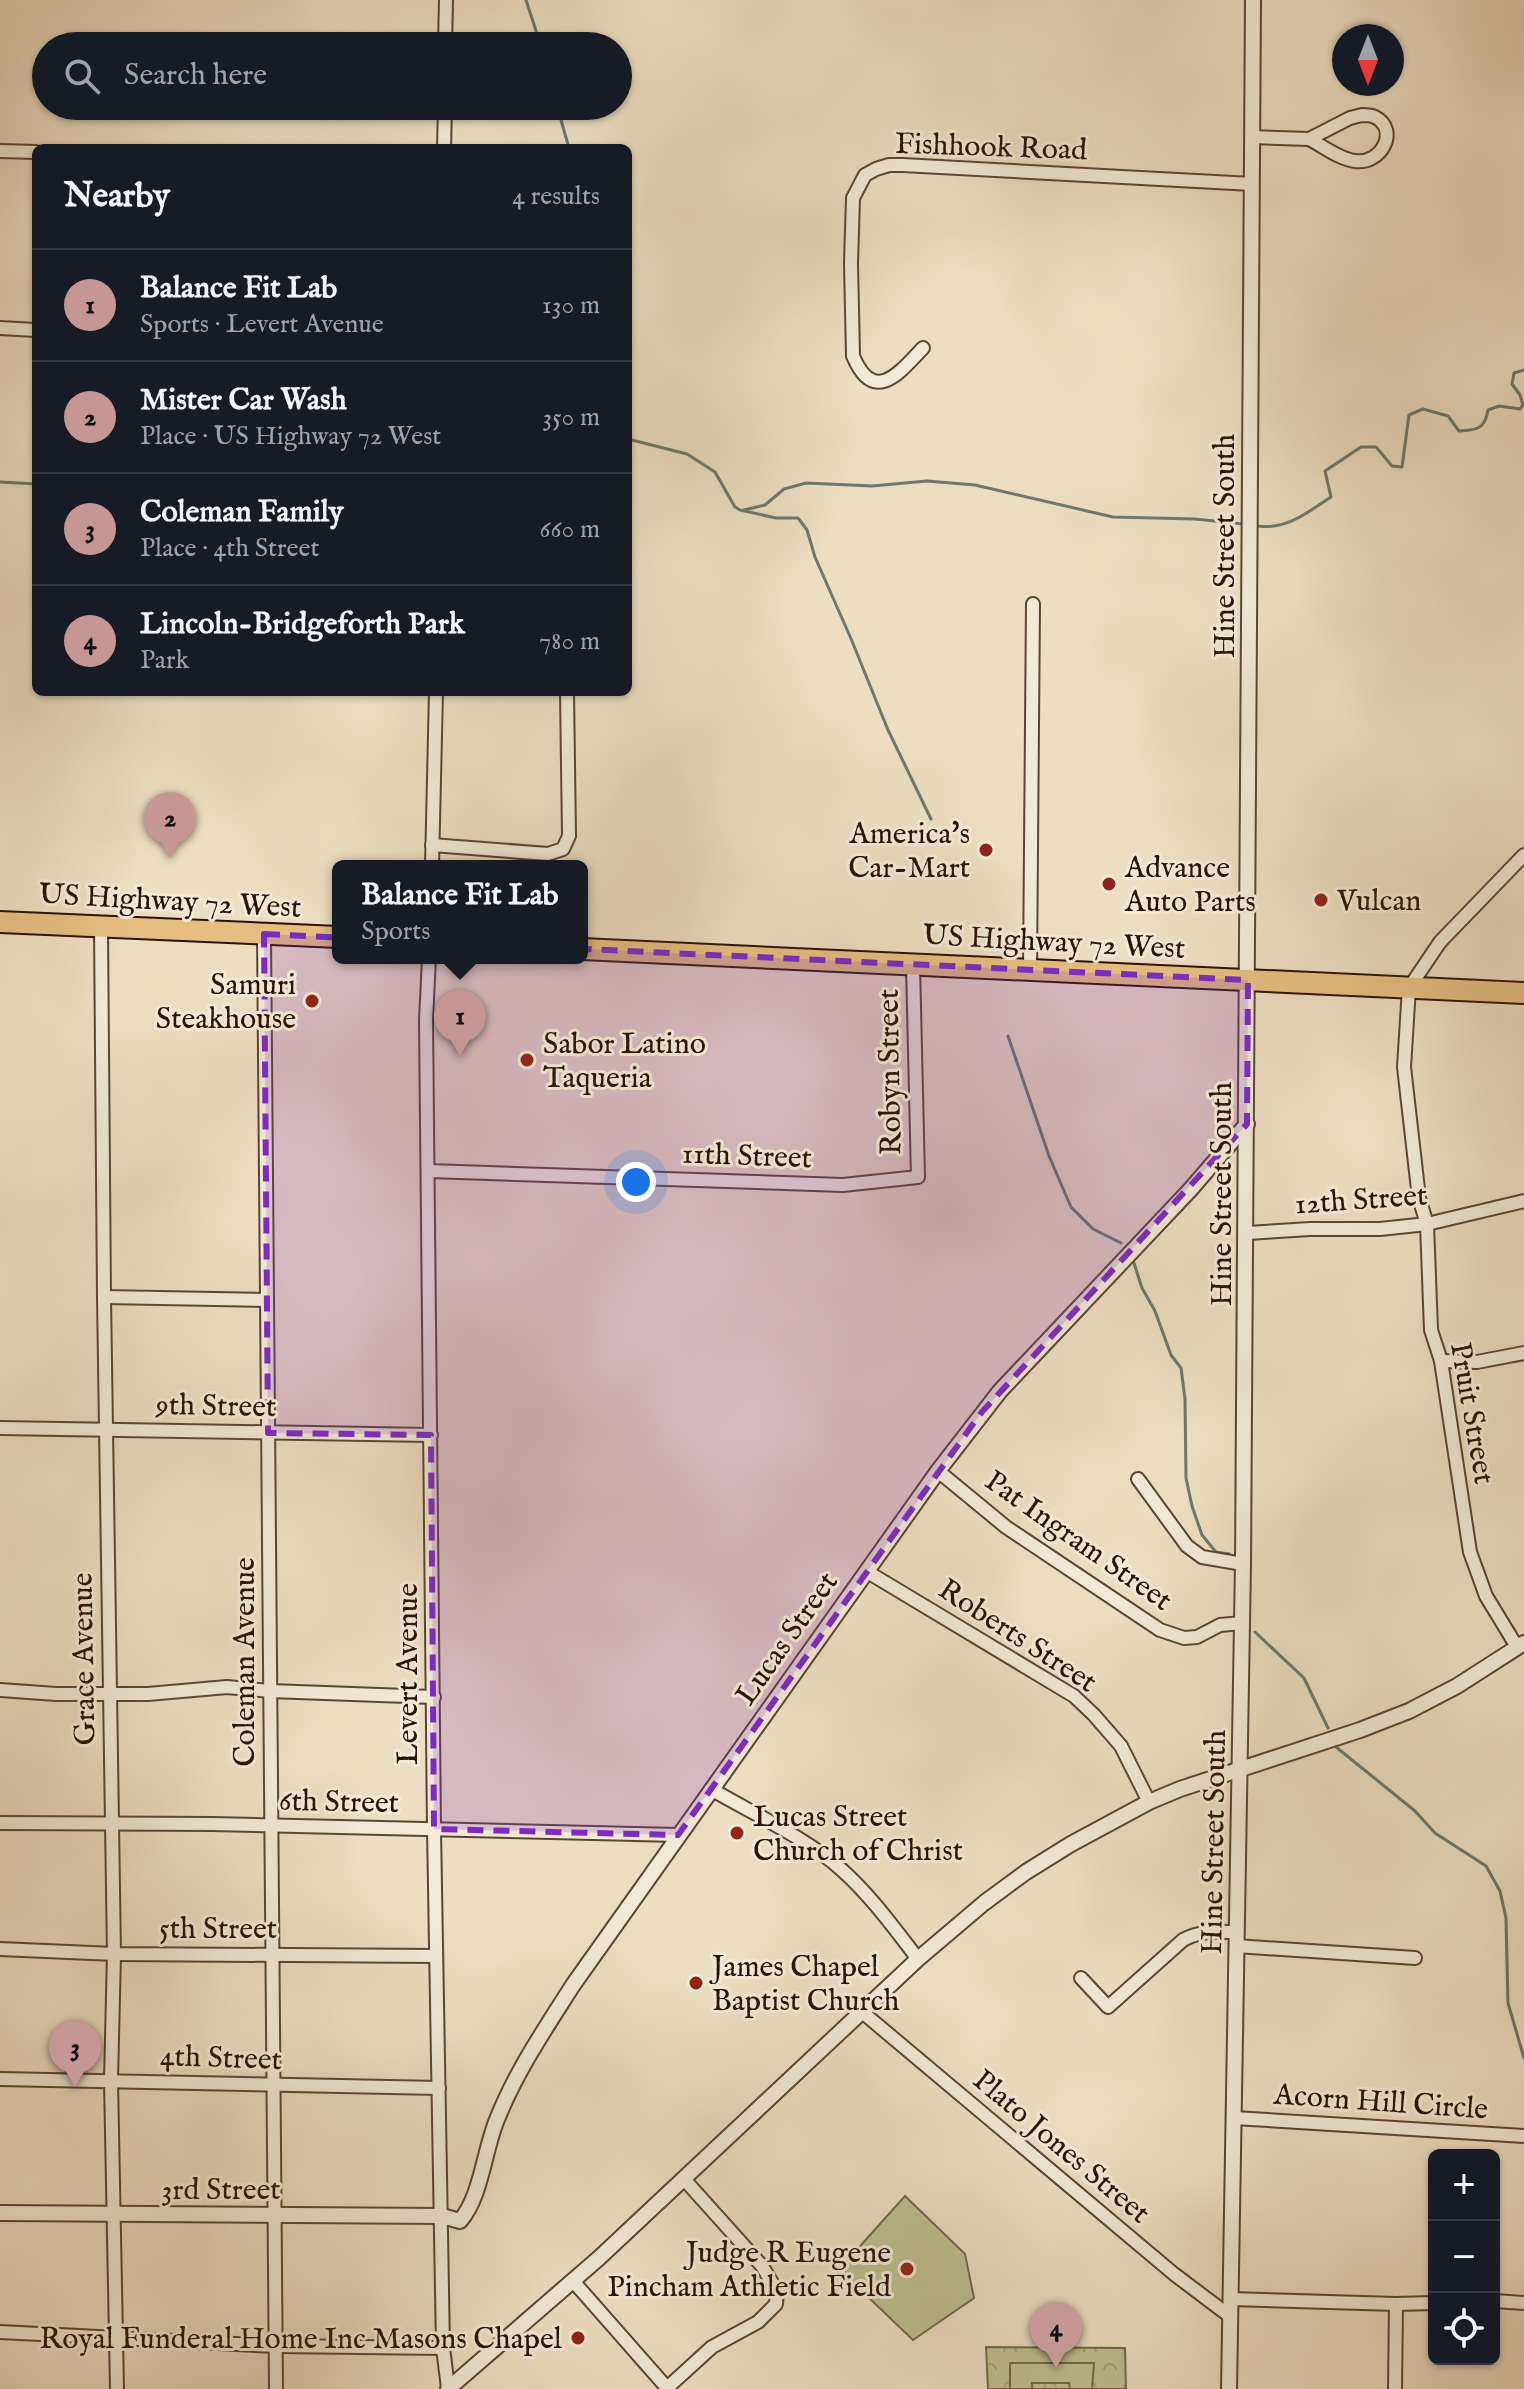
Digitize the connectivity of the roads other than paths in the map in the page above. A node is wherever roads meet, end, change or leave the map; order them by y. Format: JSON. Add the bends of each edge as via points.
{"nodes":[{"id":1,"x":446,"y":0,"type":"edge"},
{"id":2,"x":1253,"y":0,"type":"edge"},
{"id":3,"x":445,"y":32,"type":"edge"},
{"id":4,"x":445,"y":120,"type":"edge"},
{"id":5,"x":1252,"y":137,"type":"junction"},
{"id":6,"x":1309,"y":139,"type":"junction"},
{"id":7,"x":444,"y":144,"type":"edge"},
{"id":8,"x":0,"y":151,"type":"edge"},
{"id":9,"x":32,"y":152,"type":"edge"},
{"id":10,"x":1252,"y":184,"type":"junction"},
{"id":11,"x":0,"y":328,"type":"edge"},
{"id":12,"x":32,"y":330,"type":"edge"},
{"id":13,"x":923,"y":348,"type":"dead end"},
{"id":14,"x":1033,"y":604,"type":"dead end"},
{"id":15,"x":436,"y":696,"type":"edge"},
{"id":16,"x":567,"y":696,"type":"edge"},
{"id":17,"x":432,"y":845,"type":"junction"},
{"id":18,"x":1524,"y":855,"type":"edge"},
{"id":19,"x":432,"y":860,"type":"edge"},
{"id":20,"x":0,"y":922,"type":"edge"},
{"id":21,"x":101,"y":927,"type":"junction"},
{"id":22,"x":264,"y":934,"type":"junction"},
{"id":23,"x":332,"y":937,"type":"edge"},
{"id":24,"x":588,"y":949,"type":"edge"},
{"id":25,"x":429,"y":964,"type":"edge"},
{"id":26,"x":913,"y":965,"type":"junction"},
{"id":27,"x":1030,"y":969,"type":"junction"},
{"id":28,"x":1248,"y":980,"type":"junction"},
{"id":29,"x":1409,"y":988,"type":"junction"},
{"id":30,"x":1524,"y":993,"type":"edge"},
{"id":31,"x":1247,"y":1124,"type":"junction"},
{"id":32,"x":429,"y":1171,"type":"junction"},
{"id":33,"x":918,"y":1177,"type":"joint"},
{"id":34,"x":1524,"y":1201,"type":"edge"},
{"id":35,"x":1427,"y":1224,"type":"junction"},
{"id":36,"x":1247,"y":1233,"type":"junction"},
{"id":37,"x":104,"y":1297,"type":"junction"},
{"id":38,"x":267,"y":1300,"type":"junction"},
{"id":39,"x":1524,"y":1353,"type":"edge"},
{"id":40,"x":1441,"y":1361,"type":"junction"},
{"id":41,"x":0,"y":1428,"type":"edge"},
{"id":42,"x":105,"y":1429,"type":"junction"},
{"id":43,"x":268,"y":1433,"type":"junction"},
{"id":44,"x":431,"y":1435,"type":"junction"},
{"id":45,"x":938,"y":1471,"type":"junction"},
{"id":46,"x":1138,"y":1479,"type":"dead end"},
{"id":47,"x":1243,"y":1564,"type":"junction"},
{"id":48,"x":866,"y":1571,"type":"junction"},
{"id":49,"x":1242,"y":1623,"type":"junction"},
{"id":50,"x":1520,"y":1645,"type":"edge"},
{"id":51,"x":0,"y":1690,"type":"edge"},
{"id":52,"x":270,"y":1691,"type":"junction"},
{"id":53,"x":109,"y":1694,"type":"junction"},
{"id":54,"x":434,"y":1697,"type":"junction"},
{"id":55,"x":1240,"y":1771,"type":"junction"},
{"id":56,"x":711,"y":1789,"type":"junction"},
{"id":57,"x":1149,"y":1802,"type":"junction"},
{"id":58,"x":0,"y":1823,"type":"edge"},
{"id":59,"x":112,"y":1823,"type":"junction"},
{"id":60,"x":271,"y":1826,"type":"junction"},
{"id":61,"x":434,"y":1829,"type":"junction"},
{"id":62,"x":678,"y":1835,"type":"junction"},
{"id":63,"x":1236,"y":1939,"type":"junction"},
{"id":64,"x":0,"y":1949,"type":"edge"},
{"id":65,"x":114,"y":1954,"type":"junction"},
{"id":66,"x":273,"y":1955,"type":"junction"},
{"id":67,"x":436,"y":1956,"type":"junction"},
{"id":68,"x":1415,"y":1958,"type":"dead end"},
{"id":69,"x":918,"y":1959,"type":"junction"},
{"id":70,"x":1081,"y":1978,"type":"dead end"},
{"id":71,"x":861,"y":2011,"type":"junction"},
{"id":72,"x":0,"y":2079,"type":"edge"},
{"id":73,"x":111,"y":2080,"type":"junction"},
{"id":74,"x":274,"y":2085,"type":"junction"},
{"id":75,"x":439,"y":2088,"type":"junction"},
{"id":76,"x":1234,"y":2118,"type":"junction"},
{"id":77,"x":1524,"y":2136,"type":"edge"},
{"id":78,"x":684,"y":2179,"type":"junction"},
{"id":79,"x":0,"y":2213,"type":"edge"},
{"id":80,"x":115,"y":2214,"type":"junction"},
{"id":81,"x":276,"y":2215,"type":"junction"},
{"id":82,"x":442,"y":2216,"type":"junction"},
{"id":83,"x":573,"y":2281,"type":"junction"},
{"id":84,"x":1231,"y":2299,"type":"junction"},
{"id":85,"x":1500,"y":2301,"type":"edge"},
{"id":86,"x":1428,"y":2303,"type":"edge"},
{"id":87,"x":1524,"y":2303,"type":"edge"},
{"id":88,"x":1396,"y":2304,"type":"junction"},
{"id":89,"x":1231,"y":2317,"type":"junction"},
{"id":90,"x":0,"y":2332,"type":"edge"},
{"id":91,"x":117,"y":2338,"type":"junction"},
{"id":92,"x":276,"y":2346,"type":"junction"},
{"id":93,"x":443,"y":2348,"type":"junction"},
{"id":94,"x":668,"y":2388,"type":"edge"},
{"id":95,"x":117,"y":2389,"type":"edge"},
{"id":96,"x":276,"y":2389,"type":"edge"},
{"id":97,"x":448,"y":2389,"type":"edge"},
{"id":98,"x":1229,"y":2389,"type":"edge"},
{"id":99,"x":1395,"y":2389,"type":"edge"}],
"edges":[{"from":1,"to":3,"type":"street"},
{"from":2,"to":5,"type":"street","name":"Hine Street South"},
{"from":4,"to":7,"type":"street"},
{"from":5,"to":6,"type":"street"},
{"from":5,"to":10,"type":"street","name":"Hine Street South"},
{"from":6,"to":6,"type":"street","via":[[1362,115],[1375,117],[1385,127],[1387,140],[1381,153],[1356,162]]},
{"from":8,"to":9,"type":"street"},
{"from":10,"to":13,"type":"street","name":"Fishhook Road","via":[[903,165],[876,169],[865,175],[853,198],[853,356],[867,378],[880,382],[894,379]]},
{"from":10,"to":28,"type":"street","name":"Hine Street South"},
{"from":11,"to":12,"type":"street"},
{"from":14,"to":27,"type":"street"},
{"from":15,"to":17,"type":"street"},
{"from":16,"to":17,"type":"street","via":[[569,836],[563,849],[548,854]]},
{"from":17,"to":19,"type":"street"},
{"from":18,"to":29,"type":"street","via":[[1440,942]]},
{"from":20,"to":21,"type":"highway","name":"US Highway 72 West"},
{"from":21,"to":22,"type":"highway","name":"US Highway 72 West"},
{"from":21,"to":37,"type":"street","name":"Grace Avenue"},
{"from":22,"to":23,"type":"highway","name":"US Highway 72 West"},
{"from":22,"to":38,"type":"street","name":"Coleman Avenue"},
{"from":24,"to":26,"type":"highway","name":"US Highway 72 West"},
{"from":25,"to":32,"type":"street","name":"Levert Avenue"},
{"from":26,"to":27,"type":"highway","name":"US Highway 72 West"},
{"from":26,"to":33,"type":"street","name":"Robyn Street"},
{"from":27,"to":28,"type":"highway","name":"US Highway 72 West"},
{"from":28,"to":29,"type":"highway","name":"US Highway 72 West"},
{"from":28,"to":31,"type":"street","name":"Hine Street South"},
{"from":29,"to":30,"type":"highway","name":"US Highway 72 West"},
{"from":29,"to":35,"type":"street","name":"Pruit Street","via":[[1404,1067],[1419,1198]]},
{"from":31,"to":36,"type":"street","name":"Hine Street South"},
{"from":31,"to":45,"type":"street","name":"Lucas Street","via":[[1000,1391]]},
{"from":32,"to":33,"type":"street","name":"11th Street","via":[[843,1185]]},
{"from":32,"to":44,"type":"street","name":"Levert Avenue"},
{"from":34,"to":35,"type":"street","name":"12th Street"},
{"from":35,"to":36,"type":"street","name":"12th Street"},
{"from":35,"to":40,"type":"street","name":"Pruit Street","via":[[1431,1330]]},
{"from":36,"to":47,"type":"street","name":"Hine Street South"},
{"from":37,"to":38,"type":"street"},
{"from":37,"to":42,"type":"street","name":"Grace Avenue"},
{"from":38,"to":43,"type":"street","name":"Coleman Avenue"},
{"from":39,"to":40,"type":"street","via":[[1477,1362]]},
{"from":40,"to":50,"type":"street","name":"Pruit Street","via":[[1470,1552],[1486,1596]]},
{"from":41,"to":42,"type":"street","name":"9th Street"},
{"from":42,"to":43,"type":"street","name":"9th Street"},
{"from":42,"to":53,"type":"street","name":"Grace Avenue"},
{"from":43,"to":44,"type":"street","name":"9th Street"},
{"from":43,"to":52,"type":"street","name":"Coleman Avenue"},
{"from":44,"to":54,"type":"street","name":"Levert Avenue"},
{"from":45,"to":48,"type":"street","name":"Lucas Street"},
{"from":45,"to":49,"type":"street","name":"Pat Ingram Street","via":[[1006,1527],[1160,1630],[1197,1637],[1220,1625]]},
{"from":46,"to":47,"type":"street","via":[[1187,1546],[1202,1557]]},
{"from":47,"to":49,"type":"street","name":"Hine Street South"},
{"from":48,"to":56,"type":"street","name":"Lucas Street"},
{"from":48,"to":57,"type":"street","name":"Roberts Street","via":[[1074,1696],[1121,1746]]},
{"from":49,"to":55,"type":"street","name":"Hine Street South"},
{"from":50,"to":55,"type":"street","via":[[1409,1711]]},
{"from":51,"to":53,"type":"street"},
{"from":52,"to":53,"type":"street","via":[[227,1687]]},
{"from":52,"to":54,"type":"street"},
{"from":52,"to":60,"type":"street","name":"Coleman Avenue"},
{"from":53,"to":59,"type":"street","name":"Grace Avenue"},
{"from":54,"to":61,"type":"street","name":"Levert Avenue"},
{"from":55,"to":57,"type":"street"},
{"from":55,"to":63,"type":"street","name":"Hine Street South"},
{"from":56,"to":62,"type":"street","name":"Lucas Street"},
{"from":56,"to":69,"type":"street","via":[[843,1870]]},
{"from":57,"to":69,"type":"street","via":[[1026,1872]]},
{"from":58,"to":59,"type":"street","name":"6th Street"},
{"from":59,"to":60,"type":"street","name":"6th Street"},
{"from":59,"to":65,"type":"street","name":"Grace Avenue"},
{"from":60,"to":61,"type":"street","name":"6th Street"},
{"from":60,"to":66,"type":"street","name":"Coleman Avenue"},
{"from":61,"to":62,"type":"street","name":"6th Street"},
{"from":61,"to":67,"type":"street","name":"Levert Avenue"},
{"from":62,"to":82,"type":"street","name":"Lucas Street","via":[[530,2053],[495,2123],[467,2213],[460,2221]]},
{"from":63,"to":68,"type":"street"},
{"from":63,"to":70,"type":"street","via":[[1195,1933],[1108,2007]]},
{"from":63,"to":76,"type":"street","name":"Hine Street South"},
{"from":64,"to":65,"type":"street","name":"5th Street"},
{"from":65,"to":66,"type":"street","name":"5th Street"},
{"from":65,"to":73,"type":"street","name":"Grace Avenue"},
{"from":66,"to":67,"type":"street","name":"5th Street"},
{"from":66,"to":74,"type":"street","name":"Coleman Avenue"},
{"from":67,"to":75,"type":"street","name":"Levert Avenue"},
{"from":69,"to":71,"type":"street"},
{"from":71,"to":78,"type":"street"},
{"from":71,"to":89,"type":"street","name":"Plato Jones Street"},
{"from":72,"to":73,"type":"street","name":"4th Street"},
{"from":73,"to":74,"type":"street","name":"4th Street"},
{"from":73,"to":80,"type":"street","name":"Grace Avenue"},
{"from":74,"to":75,"type":"street","name":"4th Street"},
{"from":74,"to":81,"type":"street","name":"Coleman Avenue"},
{"from":75,"to":82,"type":"street","name":"Levert Avenue"},
{"from":76,"to":77,"type":"street","name":"Acorn Hill Circle"},
{"from":76,"to":84,"type":"street","name":"Hine Street South"},
{"from":78,"to":83,"type":"street"},
{"from":78,"to":94,"type":"street","via":[[777,2291],[776,2304],[758,2322],[712,2347]]},
{"from":79,"to":80,"type":"street","name":"3rd Street"},
{"from":80,"to":81,"type":"street","name":"3rd Street"},
{"from":80,"to":91,"type":"street","name":"Grace Avenue"},
{"from":81,"to":82,"type":"street","name":"3rd Street"},
{"from":81,"to":92,"type":"street","name":"Coleman Avenue"},
{"from":82,"to":93,"type":"street","name":"Levert Avenue"},
{"from":83,"to":94,"type":"street"},
{"from":83,"to":97,"type":"street"},
{"from":84,"to":88,"type":"street"},
{"from":84,"to":89,"type":"street","name":"Hine Street South"},
{"from":85,"to":87,"type":"street"},
{"from":86,"to":88,"type":"street"},
{"from":88,"to":99,"type":"street"},
{"from":89,"to":98,"type":"street","name":"Hine Street South"},
{"from":90,"to":91,"type":"street"},
{"from":91,"to":92,"type":"street"},
{"from":91,"to":95,"type":"street","name":"Grace Avenue"},
{"from":92,"to":93,"type":"street"},
{"from":92,"to":96,"type":"street","name":"Coleman Avenue"},
{"from":93,"to":97,"type":"street","name":"Levert Avenue"}]}
